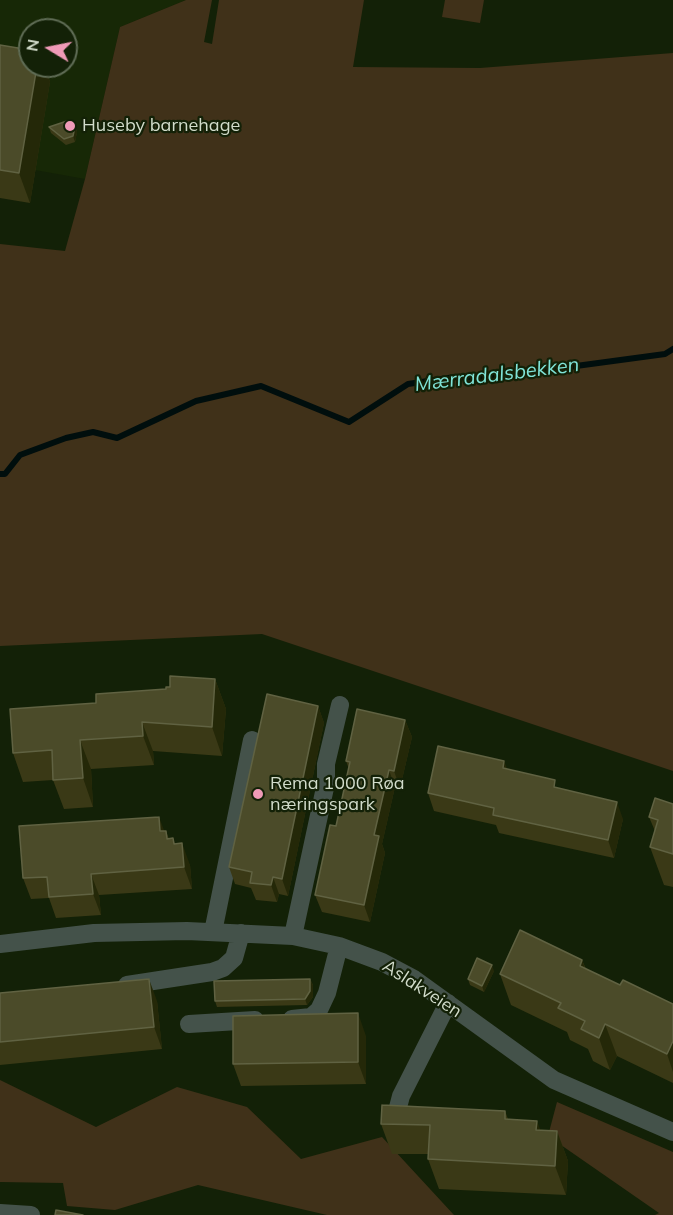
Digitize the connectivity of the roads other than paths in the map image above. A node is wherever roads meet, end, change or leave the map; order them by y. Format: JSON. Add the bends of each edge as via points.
{"nodes":[{"id":1,"x":340,"y":705,"type":"dead end"},
{"id":2,"x":252,"y":740,"type":"dead end"},
{"id":3,"x":213,"y":932,"type":"junction"},
{"id":4,"x":241,"y":933,"type":"junction"},
{"id":5,"x":293,"y":936,"type":"junction"},
{"id":6,"x":0,"y":944,"type":"edge"},
{"id":7,"x":339,"y":946,"type":"junction"},
{"id":8,"x":105,"y":987,"type":"edge"},
{"id":9,"x":448,"y":1004,"type":"junction"},
{"id":10,"x":189,"y":1024,"type":"dead end"},
{"id":11,"x":428,"y":1124,"type":"edge"},
{"id":12,"x":673,"y":1132,"type":"edge"},
{"id":13,"x":0,"y":1213,"type":"edge"},
{"id":14,"x":31,"y":1215,"type":"edge"}],
"edges":[{"from":1,"to":5,"type":"street"},
{"from":2,"to":3,"type":"street"},
{"from":3,"to":4,"type":"street","name":"Aslakveien"},
{"from":3,"to":6,"type":"street","name":"Aslakveien","via":[[94,933]]},
{"from":4,"to":5,"type":"street","name":"Aslakveien"},
{"from":4,"to":8,"type":"street","via":[[234,958],[223,968]]},
{"from":5,"to":7,"type":"street","name":"Aslakveien"},
{"from":7,"to":9,"type":"street","name":"Aslakveien","via":[[414,979]]},
{"from":7,"to":10,"type":"street","via":[[327,993],[311,1017]]},
{"from":9,"to":11,"type":"street","via":[[401,1096],[396,1115],[406,1123]]},
{"from":9,"to":12,"type":"street","name":"Aslakveien","via":[[554,1080]]},
{"from":13,"to":14,"type":"street"}]}
